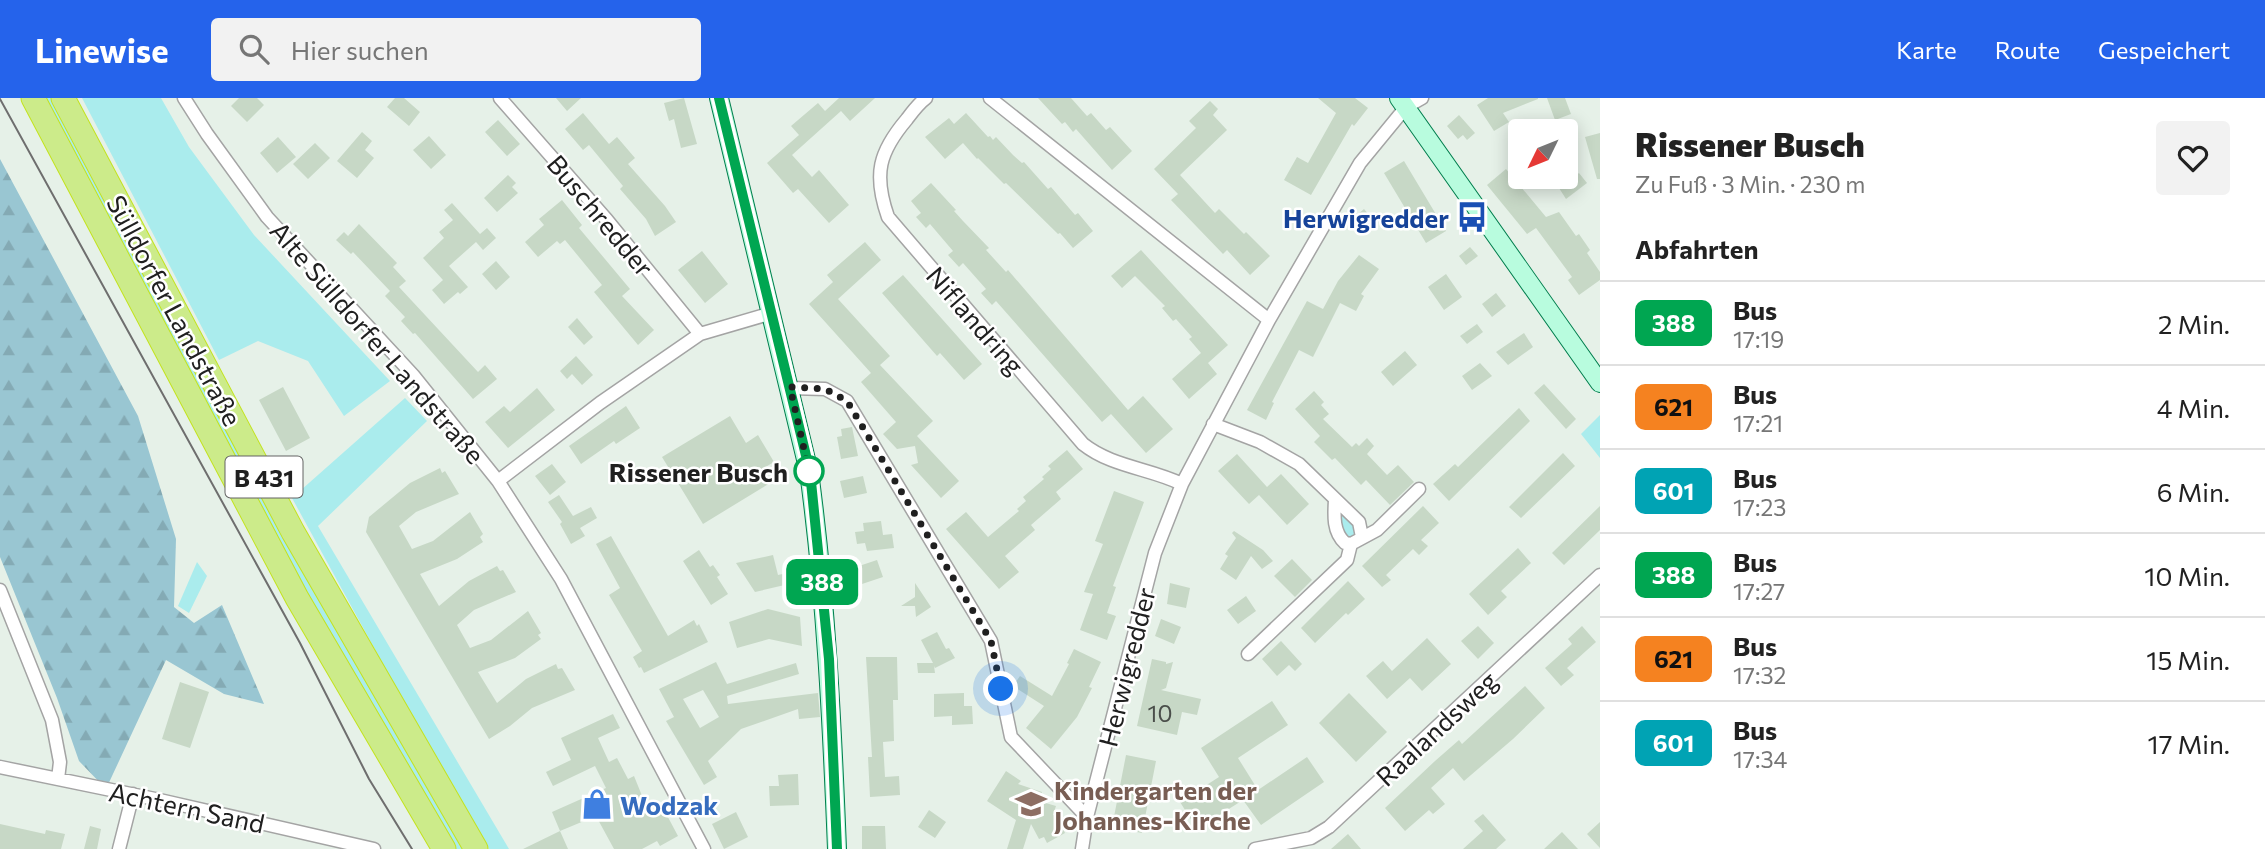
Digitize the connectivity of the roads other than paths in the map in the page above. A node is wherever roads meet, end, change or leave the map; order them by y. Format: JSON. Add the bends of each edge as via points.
{"nodes":[{"id":1,"x":33,"y":98,"type":"edge"},
{"id":2,"x":63,"y":98,"type":"edge"},
{"id":3,"x":184,"y":98,"type":"edge"},
{"id":4,"x":500,"y":98,"type":"edge"},
{"id":5,"x":719,"y":98,"type":"edge"},
{"id":6,"x":926,"y":98,"type":"edge"},
{"id":7,"x":990,"y":98,"type":"edge"},
{"id":8,"x":1409,"y":101,"type":"edge"},
{"id":9,"x":772,"y":313,"type":"junction"},
{"id":10,"x":1269,"y":320,"type":"junction"},
{"id":11,"x":700,"y":334,"type":"junction"},
{"id":12,"x":1600,"y":383,"type":"edge"},
{"id":13,"x":790,"y":387,"type":"junction"},
{"id":14,"x":1213,"y":424,"type":"junction"},
{"id":15,"x":498,"y":481,"type":"junction"},
{"id":16,"x":1182,"y":484,"type":"junction"},
{"id":17,"x":1419,"y":489,"type":"dead end"},
{"id":18,"x":1335,"y":500,"type":"junction"},
{"id":19,"x":1357,"y":540,"type":"junction"},
{"id":20,"x":1600,"y":575,"type":"edge"},
{"id":21,"x":0,"y":590,"type":"edge"},
{"id":22,"x":1248,"y":654,"type":"dead end"},
{"id":23,"x":0,"y":767,"type":"edge"},
{"id":24,"x":58,"y":779,"type":"junction"},
{"id":25,"x":133,"y":794,"type":"junction"},
{"id":26,"x":1087,"y":817,"type":"junction"},
{"id":27,"x":1314,"y":843,"type":"edge"},
{"id":28,"x":120,"y":849,"type":"edge"},
{"id":29,"x":374,"y":849,"type":"edge"},
{"id":30,"x":444,"y":849,"type":"edge"},
{"id":31,"x":476,"y":849,"type":"edge"},
{"id":32,"x":704,"y":849,"type":"edge"},
{"id":33,"x":837,"y":849,"type":"edge"},
{"id":34,"x":1082,"y":849,"type":"edge"},
{"id":35,"x":1255,"y":849,"type":"edge"}],
"edges":[{"from":1,"to":30,"type":"highway","name":"Sülldorfer Landstraße","number":"B 431","via":[[297,598]]},
{"from":2,"to":31,"type":"highway","name":"Sülldorfer Landstraße","number":"B 431","via":[[293,532]]},
{"from":3,"to":15,"type":"street","name":"Alte Sülldorfer Landstraße","via":[[267,217],[413,376]]},
{"from":4,"to":11,"type":"street","name":"Buschredder"},
{"from":5,"to":9,"type":"street"},
{"from":6,"to":16,"type":"street","name":"Niflandring","via":[[896,130],[883,154],[881,198],[888,216],[1083,444],[1110,461]]},
{"from":7,"to":10,"type":"street"},
{"from":8,"to":10,"type":"street","name":"Herwigredder","via":[[1360,163]]},
{"from":8,"to":12,"type":"street"},
{"from":9,"to":11,"type":"street"},
{"from":9,"to":13,"type":"street"},
{"from":10,"to":14,"type":"street","name":"Herwigredder"},
{"from":11,"to":15,"type":"street"},
{"from":13,"to":26,"type":"street","via":[[825,389],[847,401],[991,641],[1011,737]]},
{"from":13,"to":33,"type":"street","via":[[810,472],[817,531],[829,659]]},
{"from":14,"to":16,"type":"street","name":"Herwigredder"},
{"from":14,"to":18,"type":"street","via":[[1261,442],[1300,464]]},
{"from":15,"to":32,"type":"street","name":"Alte Sülldorfer Landstraße","via":[[561,579]]},
{"from":16,"to":26,"type":"street","name":"Herwigredder","via":[[1155,552]]},
{"from":17,"to":19,"type":"street","via":[[1377,530]]},
{"from":18,"to":19,"type":"street","via":[[1359,522]]},
{"from":18,"to":19,"type":"street","via":[[1336,531],[1345,543]]},
{"from":19,"to":22,"type":"street","via":[[1347,559]]},
{"from":20,"to":27,"type":"street","name":"Raalandsweg"},
{"from":21,"to":24,"type":"street","via":[[52,720],[60,762]]},
{"from":23,"to":24,"type":"street","name":"Achtern Sand"},
{"from":24,"to":25,"type":"street","name":"Achtern Sand"},
{"from":25,"to":28,"type":"street"},
{"from":25,"to":29,"type":"street","name":"Achtern Sand"},
{"from":26,"to":34,"type":"street","name":"Herwigredder"},
{"from":27,"to":35,"type":"street","name":"Raalandsweg"}]}
